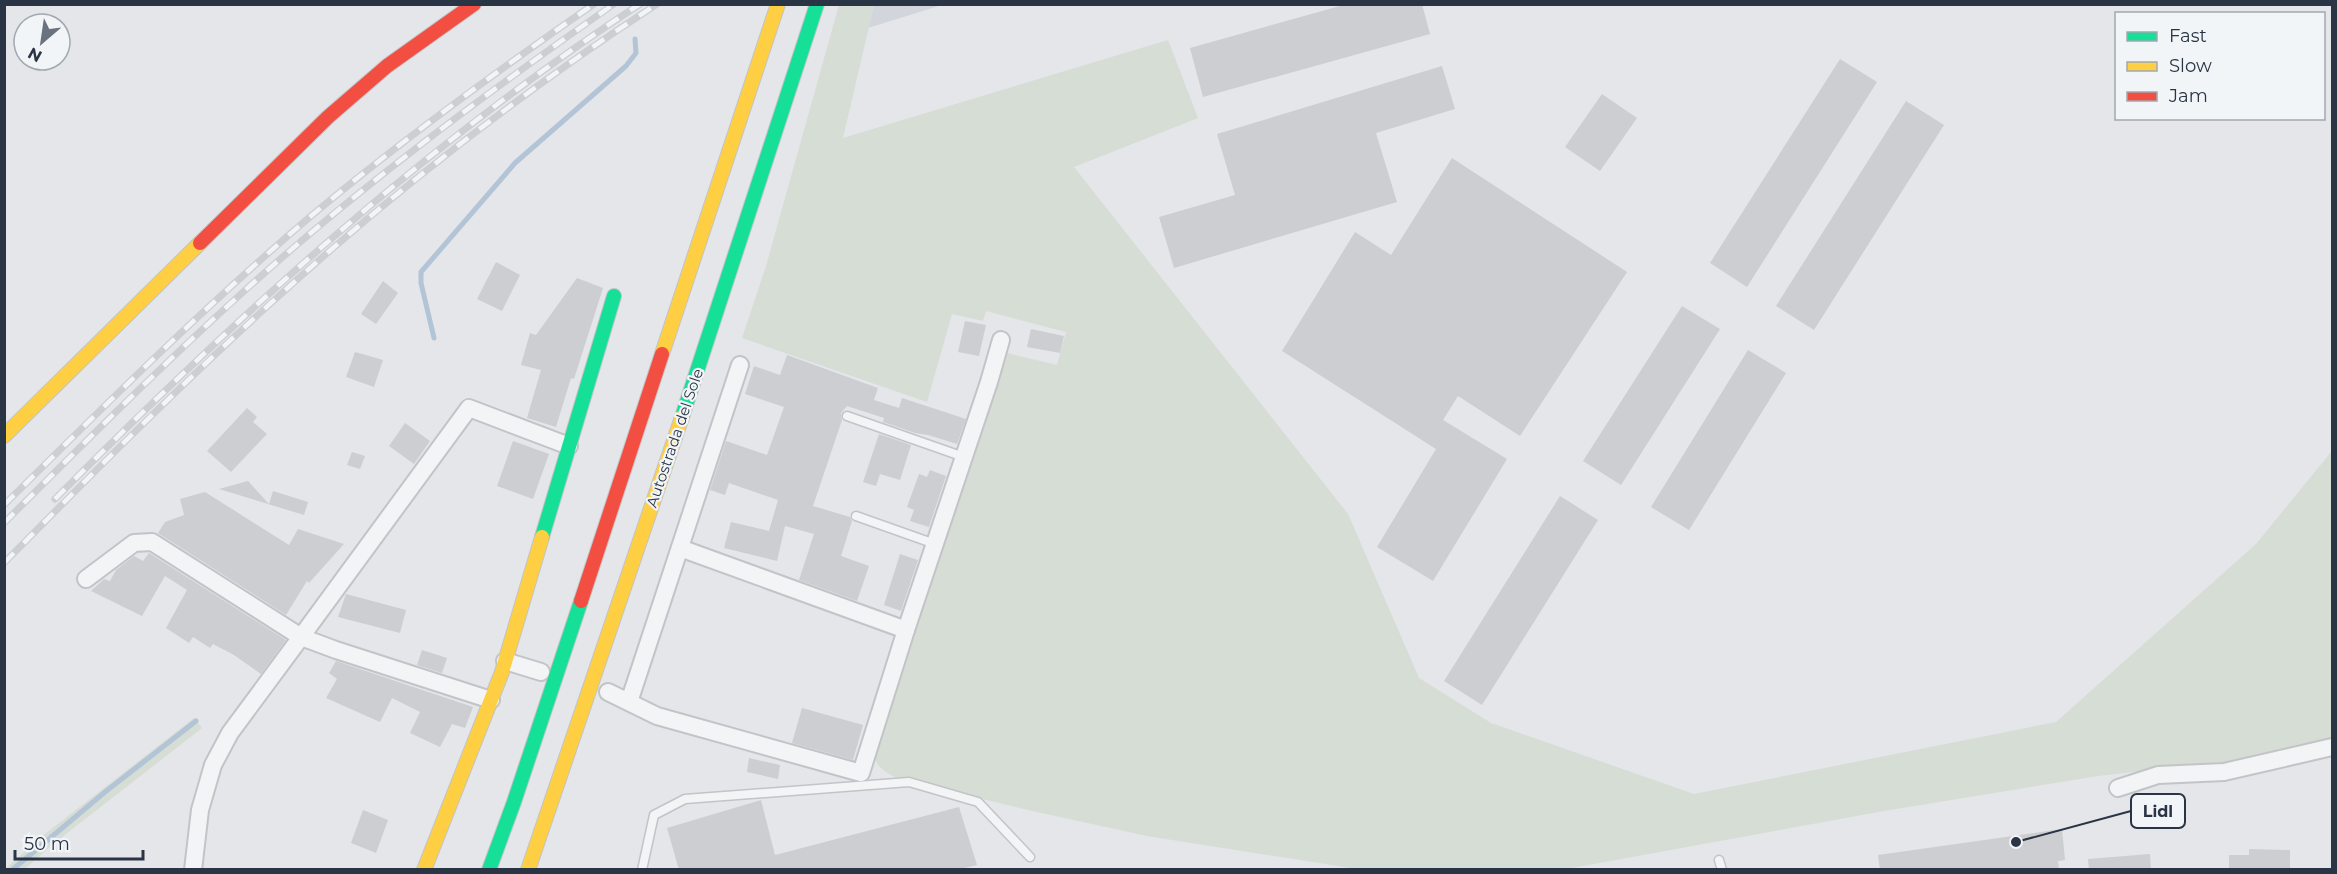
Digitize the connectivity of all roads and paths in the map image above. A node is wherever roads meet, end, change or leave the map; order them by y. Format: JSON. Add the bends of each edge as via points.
{"nodes":[{"id":1,"x":474,"y":4,"type":"edge"},
{"id":2,"x":778,"y":4,"type":"edge"},
{"id":3,"x":817,"y":4,"type":"edge"},
{"id":4,"x":614,"y":296,"type":"dead end"},
{"id":5,"x":1001,"y":340,"type":"dead end"},
{"id":6,"x":740,"y":365,"type":"dead end"},
{"id":7,"x":846,"y":416,"type":"dead end"},
{"id":8,"x":4,"y":435,"type":"edge"},
{"id":9,"x":569,"y":446,"type":"junction"},
{"id":10,"x":964,"y":457,"type":"junction"},
{"id":11,"x":856,"y":516,"type":"dead end"},
{"id":12,"x":935,"y":544,"type":"junction"},
{"id":13,"x":680,"y":548,"type":"junction"},
{"id":14,"x":86,"y":579,"type":"dead end"},
{"id":15,"x":906,"y":630,"type":"junction"},
{"id":16,"x":301,"y":637,"type":"junction"},
{"id":17,"x":505,"y":661,"type":"junction"},
{"id":18,"x":541,"y":672,"type":"dead end"},
{"id":19,"x":608,"y":692,"type":"dead end"},
{"id":20,"x":491,"y":700,"type":"junction"},
{"id":21,"x":629,"y":702,"type":"junction"},
{"id":22,"x":2332,"y":747,"type":"edge"},
{"id":23,"x":2118,"y":788,"type":"dead end"},
{"id":24,"x":1030,"y":857,"type":"dead end"},
{"id":25,"x":1719,"y":860,"type":"dead end"},
{"id":26,"x":193,"y":870,"type":"edge"},
{"id":27,"x":424,"y":870,"type":"edge"},
{"id":28,"x":489,"y":870,"type":"edge"},
{"id":29,"x":528,"y":870,"type":"edge"},
{"id":30,"x":642,"y":870,"type":"edge"},
{"id":31,"x":1722,"y":870,"type":"edge"}],
"edges":[{"from":1,"to":8,"type":"main road","via":[[387,66],[328,117]]},
{"from":2,"to":28,"type":"main road"},
{"from":3,"to":29,"type":"main road","name":"Autostrada del Sole"},
{"from":4,"to":9,"type":"main road"},
{"from":5,"to":10,"type":"street"},
{"from":6,"to":13,"type":"street"},
{"from":7,"to":10,"type":"lane"},
{"from":9,"to":16,"type":"street","via":[[469,408]]},
{"from":9,"to":17,"type":"main road"},
{"from":10,"to":12,"type":"street"},
{"from":11,"to":12,"type":"lane"},
{"from":12,"to":15,"type":"street"},
{"from":13,"to":15,"type":"street"},
{"from":13,"to":21,"type":"street"},
{"from":14,"to":16,"type":"street","via":[[134,543],[152,542]]},
{"from":15,"to":21,"type":"street","via":[[861,773],[657,716]]},
{"from":16,"to":20,"type":"street"},
{"from":16,"to":26,"type":"street","via":[[230,733],[213,765],[200,810]]},
{"from":17,"to":18,"type":"street"},
{"from":17,"to":20,"type":"main road"},
{"from":19,"to":21,"type":"street"},
{"from":20,"to":27,"type":"main road"},
{"from":22,"to":23,"type":"street","via":[[2224,772],[2158,776]]},
{"from":24,"to":30,"type":"lane","via":[[978,802],[909,782],[686,799],[654,816]]},
{"from":25,"to":31,"type":"lane"}]}
